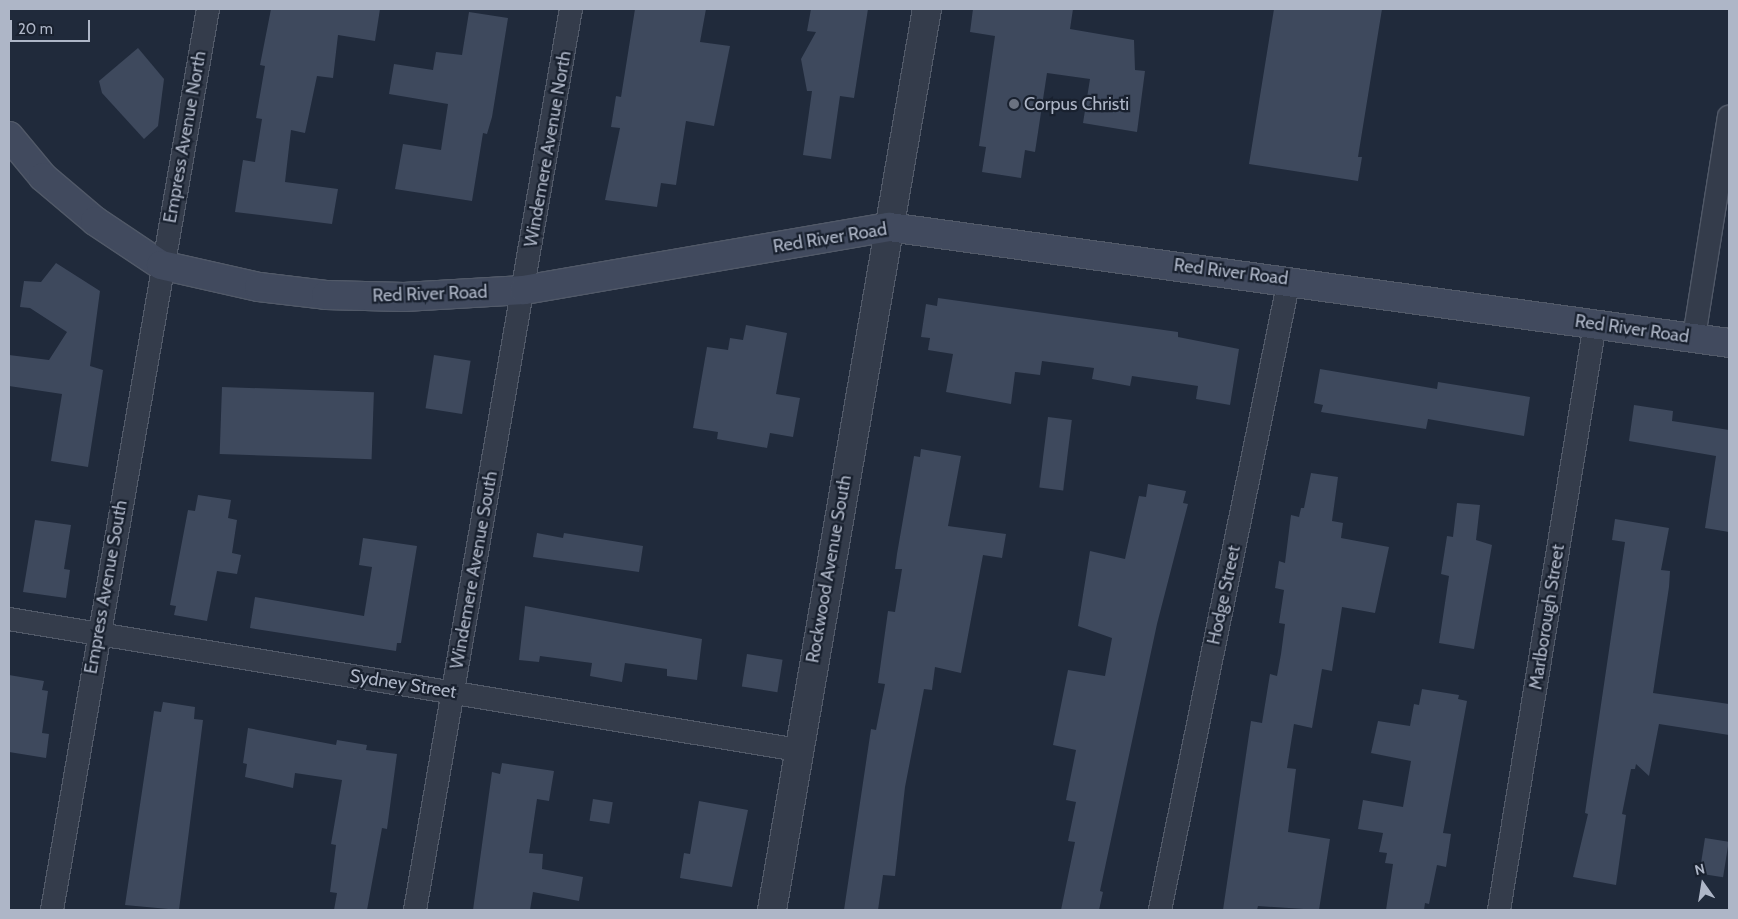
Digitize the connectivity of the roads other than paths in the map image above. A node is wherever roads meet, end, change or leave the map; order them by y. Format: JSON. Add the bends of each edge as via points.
{"nodes":[{"id":1,"x":208,"y":9,"type":"edge"},
{"id":2,"x":571,"y":9,"type":"edge"},
{"id":3,"x":927,"y":9,"type":"edge"},
{"id":4,"x":1729,"y":118,"type":"edge"},
{"id":5,"x":9,"y":136,"type":"edge"},
{"id":6,"x":889,"y":227,"type":"junction"},
{"id":7,"x":161,"y":265,"type":"junction"},
{"id":8,"x":1289,"y":280,"type":"junction"},
{"id":9,"x":524,"y":290,"type":"junction"},
{"id":10,"x":1595,"y":324,"type":"junction"},
{"id":11,"x":1694,"y":337,"type":"junction"},
{"id":12,"x":1729,"y":343,"type":"edge"},
{"id":13,"x":9,"y":619,"type":"edge"},
{"id":14,"x":98,"y":633,"type":"junction"},
{"id":15,"x":453,"y":692,"type":"junction"},
{"id":16,"x":798,"y":750,"type":"junction"},
{"id":17,"x":52,"y":910,"type":"edge"},
{"id":18,"x":415,"y":910,"type":"edge"},
{"id":19,"x":772,"y":910,"type":"edge"},
{"id":20,"x":1160,"y":910,"type":"edge"},
{"id":21,"x":1499,"y":910,"type":"edge"}],
"edges":[{"from":1,"to":7,"type":"street","name":"Empress Avenue North"},
{"from":2,"to":9,"type":"street","name":"Windemere Avenue North"},
{"from":3,"to":6,"type":"street","name":"Rockwood Avenue South"},
{"from":4,"to":11,"type":"street"},
{"from":5,"to":7,"type":"main road","name":"Red River Road","via":[[43,177],[95,221]]},
{"from":6,"to":8,"type":"main road","name":"Red River Road"},
{"from":6,"to":9,"type":"main road","name":"Red River Road"},
{"from":6,"to":16,"type":"street","name":"Rockwood Avenue South"},
{"from":7,"to":9,"type":"main road","name":"Red River Road","via":[[259,287],[326,295],[404,297]]},
{"from":7,"to":14,"type":"street","name":"Empress Avenue South"},
{"from":8,"to":10,"type":"main road","name":"Red River Road"},
{"from":8,"to":20,"type":"street","name":"Hodge Street"},
{"from":9,"to":15,"type":"street","name":"Windemere Avenue South"},
{"from":10,"to":11,"type":"main road","name":"Red River Road"},
{"from":10,"to":21,"type":"street","name":"Marlborough Street"},
{"from":11,"to":12,"type":"main road","name":"Red River Road"},
{"from":13,"to":14,"type":"street","name":"Sydney Street"},
{"from":14,"to":15,"type":"street","name":"Sydney Street"},
{"from":14,"to":17,"type":"street","name":"Empress Avenue South"},
{"from":15,"to":16,"type":"street","name":"Sydney Street"},
{"from":15,"to":18,"type":"street","name":"Windemere Avenue South"},
{"from":16,"to":19,"type":"street","name":"Rockwood Avenue South"}]}
